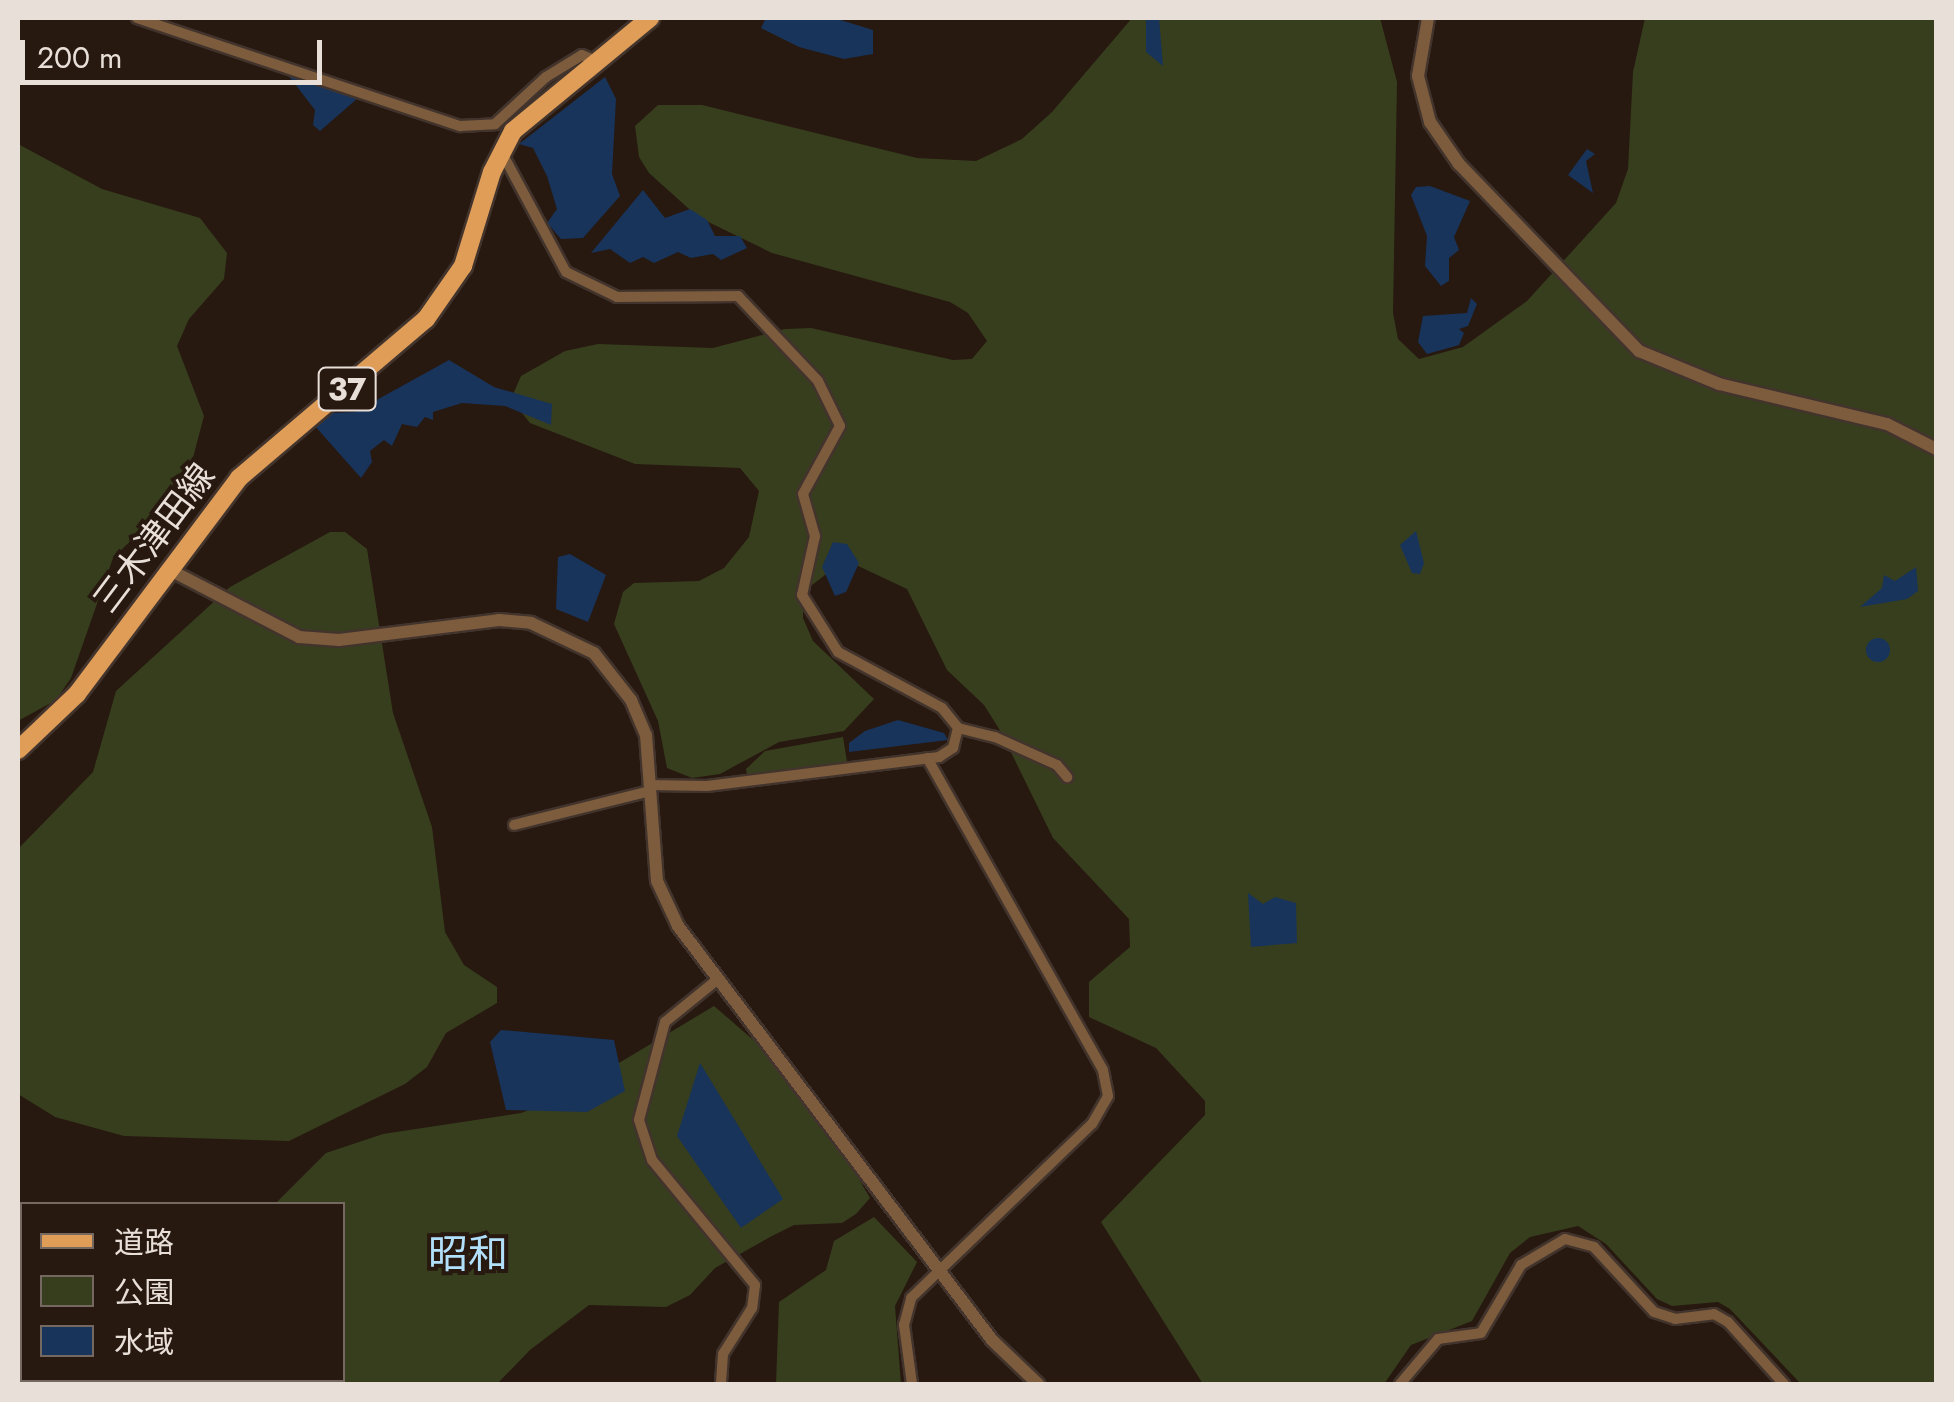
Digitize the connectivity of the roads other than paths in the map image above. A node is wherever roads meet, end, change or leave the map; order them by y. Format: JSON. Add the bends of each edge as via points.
{"nodes":[{"id":1,"x":137,"y":18,"type":"edge"},
{"id":2,"x":650,"y":18,"type":"edge"},
{"id":3,"x":1428,"y":18,"type":"edge"},
{"id":4,"x":596,"y":61,"type":"junction"},
{"id":5,"x":500,"y":150,"type":"junction"},
{"id":6,"x":1936,"y":449,"type":"edge"},
{"id":7,"x":168,"y":569,"type":"junction"},
{"id":8,"x":958,"y":728,"type":"junction"},
{"id":9,"x":18,"y":750,"type":"edge"},
{"id":10,"x":927,"y":758,"type":"junction"},
{"id":11,"x":1067,"y":777,"type":"dead end"},
{"id":12,"x":650,"y":788,"type":"junction"},
{"id":13,"x":514,"y":825,"type":"dead end"},
{"id":14,"x":718,"y":979,"type":"junction"},
{"id":15,"x":940,"y":1268,"type":"junction"},
{"id":16,"x":722,"y":1384,"type":"edge"},
{"id":17,"x":912,"y":1384,"type":"edge"},
{"id":18,"x":1038,"y":1384,"type":"edge"},
{"id":19,"x":1400,"y":1384,"type":"edge"},
{"id":20,"x":1784,"y":1384,"type":"edge"}],
"edges":[{"from":1,"to":4,"type":"street","via":[[460,126],[495,124],[582,55]]},
{"from":2,"to":4,"type":"main road","name":"三木津田線","number":"37"},
{"from":3,"to":6,"type":"street","via":[[1418,76],[1430,122],[1460,164],[1626,340],[1676,370],[1886,424]]},
{"from":4,"to":5,"type":"main road","name":"三木津田線","number":"37","via":[[529,115]]},
{"from":5,"to":7,"type":"main road","name":"三木津田線","number":"37","via":[[449,290],[392,352],[239,478]]},
{"from":5,"to":8,"type":"street","via":[[566,272],[617,297],[738,296],[818,380],[840,426],[804,494],[815,536],[804,603],[850,665],[942,708]]},
{"from":7,"to":9,"type":"main road","name":"三木津田線","number":"37","via":[[77,694]]},
{"from":7,"to":12,"type":"street","via":[[300,637],[339,640],[499,620],[566,636],[594,653],[631,700],[646,735]]},
{"from":8,"to":10,"type":"street","via":[[952,748]]},
{"from":8,"to":11,"type":"street","via":[[1057,765]]},
{"from":10,"to":12,"type":"street"},
{"from":10,"to":15,"type":"street","via":[[1103,1070],[1108,1096],[1092,1124]]},
{"from":12,"to":13,"type":"street"},
{"from":12,"to":14,"type":"street","via":[[663,900]]},
{"from":14,"to":15,"type":"street"},
{"from":14,"to":16,"type":"street","via":[[665,1022],[639,1120],[652,1160],[755,1286],[752,1308],[722,1354]]},
{"from":15,"to":17,"type":"street","via":[[906,1311]]},
{"from":15,"to":18,"type":"street","via":[[1007,1358]]},
{"from":19,"to":20,"type":"street","via":[[1438,1339],[1482,1334],[1522,1265],[1564,1239],[1594,1247],[1654,1312],[1675,1319],[1714,1314],[1728,1322]]}]}
